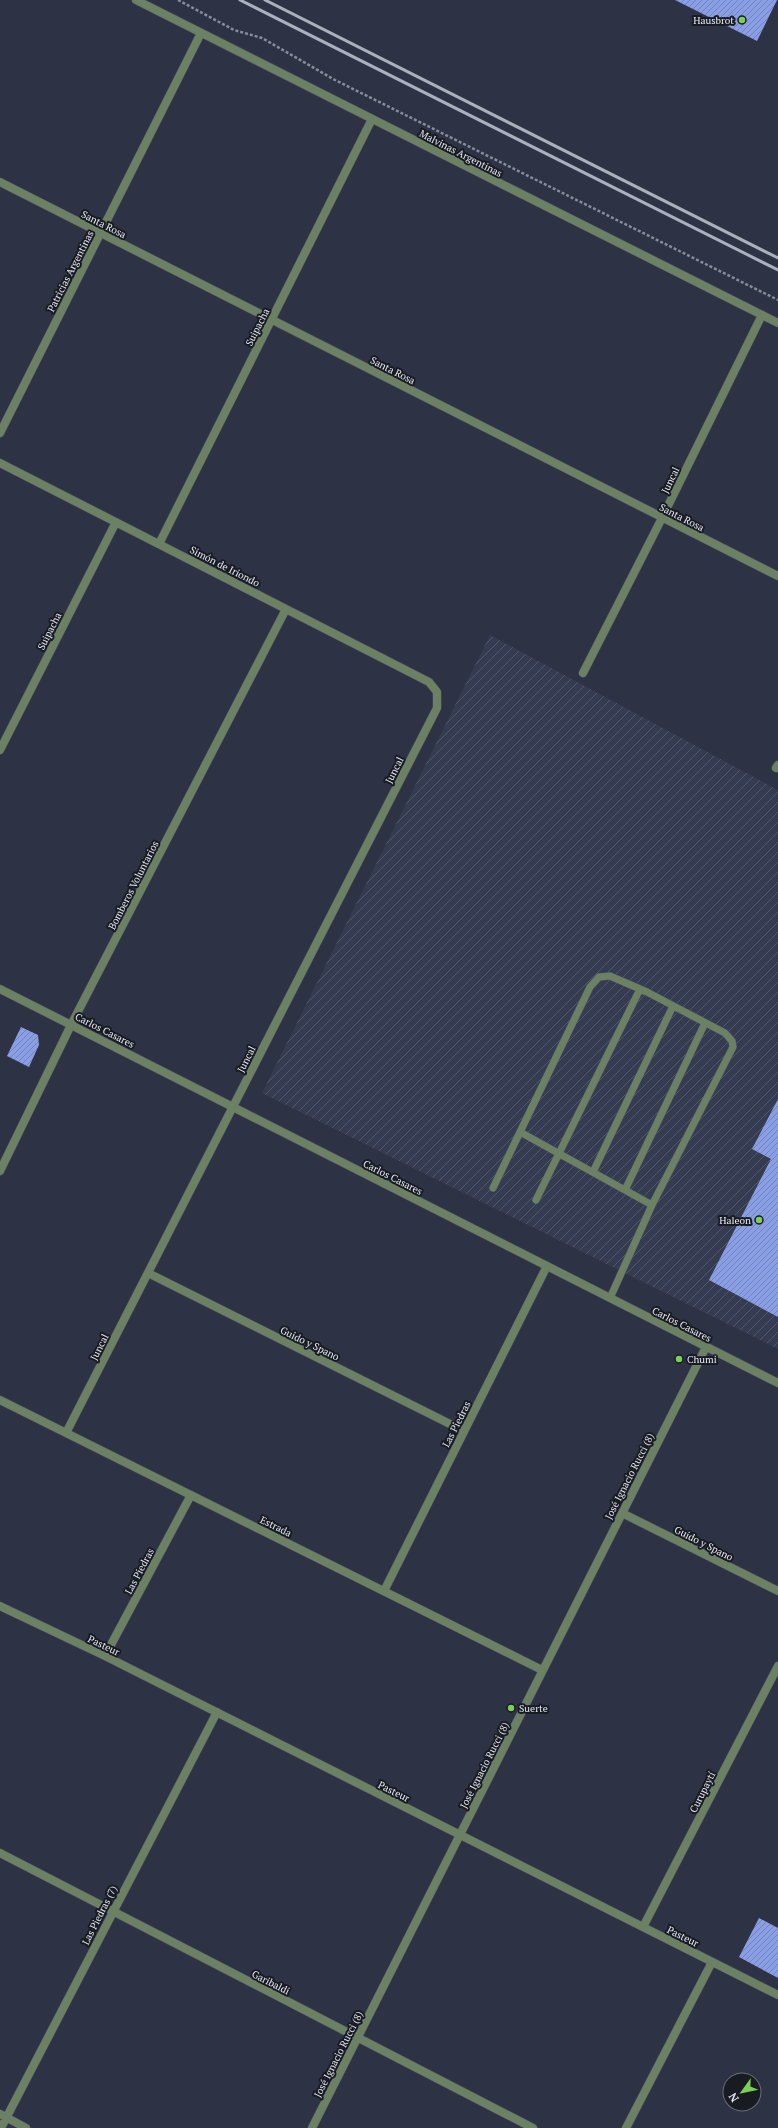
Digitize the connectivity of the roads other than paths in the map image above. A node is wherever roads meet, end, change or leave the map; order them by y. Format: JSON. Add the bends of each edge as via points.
{"nodes":[{"id":1,"x":136,"y":0,"type":"edge"},
{"id":2,"x":201,"y":33,"type":"junction"},
{"id":3,"x":372,"y":119,"type":"junction"},
{"id":4,"x":0,"y":182,"type":"edge"},
{"id":5,"x":100,"y":233,"type":"junction"},
{"id":6,"x":762,"y":315,"type":"junction"},
{"id":7,"x":272,"y":320,"type":"junction"},
{"id":8,"x":778,"y":323,"type":"edge"},
{"id":9,"x":0,"y":433,"type":"edge"},
{"id":10,"x":0,"y":462,"type":"edge"},
{"id":11,"x":662,"y":518,"type":"junction"},
{"id":12,"x":116,"y":522,"type":"junction"},
{"id":13,"x":159,"y":544,"type":"junction"},
{"id":14,"x":778,"y":576,"type":"edge"},
{"id":15,"x":286,"y":609,"type":"junction"},
{"id":16,"x":583,"y":673,"type":"dead end"},
{"id":17,"x":437,"y":692,"type":"joint"},
{"id":18,"x":0,"y":750,"type":"edge"},
{"id":19,"x":0,"y":989,"type":"edge"},
{"id":20,"x":640,"y":989,"type":"junction"},
{"id":21,"x":673,"y":1006,"type":"junction"},
{"id":22,"x":705,"y":1023,"type":"junction"},
{"id":23,"x":72,"y":1025,"type":"junction"},
{"id":24,"x":233,"y":1107,"type":"junction"},
{"id":25,"x":520,"y":1132,"type":"junction"},
{"id":26,"x":558,"y":1153,"type":"junction"},
{"id":27,"x":0,"y":1170,"type":"edge"},
{"id":28,"x":593,"y":1172,"type":"junction"},
{"id":29,"x":493,"y":1188,"type":"dead end"},
{"id":30,"x":625,"y":1190,"type":"junction"},
{"id":31,"x":536,"y":1200,"type":"dead end"},
{"id":32,"x":652,"y":1205,"type":"junction"},
{"id":33,"x":547,"y":1266,"type":"junction"},
{"id":34,"x":148,"y":1273,"type":"junction"},
{"id":35,"x":610,"y":1298,"type":"junction"},
{"id":36,"x":706,"y":1347,"type":"junction"},
{"id":37,"x":778,"y":1383,"type":"edge"},
{"id":38,"x":0,"y":1400,"type":"edge"},
{"id":39,"x":464,"y":1431,"type":"junction"},
{"id":40,"x":66,"y":1433,"type":"junction"},
{"id":41,"x":191,"y":1495,"type":"junction"},
{"id":42,"x":622,"y":1513,"type":"junction"},
{"id":43,"x":384,"y":1591,"type":"junction"},
{"id":44,"x":778,"y":1591,"type":"edge"},
{"id":45,"x":0,"y":1606,"type":"edge"},
{"id":46,"x":105,"y":1656,"type":"junction"},
{"id":47,"x":778,"y":1666,"type":"edge"},
{"id":48,"x":542,"y":1670,"type":"junction"},
{"id":49,"x":216,"y":1712,"type":"junction"},
{"id":50,"x":460,"y":1835,"type":"junction"},
{"id":51,"x":0,"y":1853,"type":"edge"},
{"id":52,"x":112,"y":1912,"type":"junction"},
{"id":53,"x":643,"y":1927,"type":"junction"},
{"id":54,"x":712,"y":1962,"type":"junction"},
{"id":55,"x":778,"y":1995,"type":"edge"},
{"id":56,"x":358,"y":2037,"type":"junction"},
{"id":57,"x":3,"y":2116,"type":"edge"},
{"id":58,"x":1,"y":2128,"type":"edge"},
{"id":59,"x":26,"y":2128,"type":"edge"},
{"id":60,"x":312,"y":2128,"type":"edge"},
{"id":61,"x":533,"y":2128,"type":"edge"},
{"id":62,"x":626,"y":2128,"type":"edge"}],
"edges":[{"from":1,"to":2,"type":"street","name":"Malvinas Argentinas"},
{"from":2,"to":3,"type":"street","name":"Malvinas Argentinas"},
{"from":2,"to":5,"type":"street","name":"Patricias Argentinas"},
{"from":3,"to":6,"type":"street","name":"Malvinas Argentinas"},
{"from":3,"to":7,"type":"street","name":"Suipacha"},
{"from":4,"to":5,"type":"street","name":"Santa Rosa"},
{"from":5,"to":7,"type":"street","name":"Santa Rosa"},
{"from":5,"to":9,"type":"street","name":"Patricias Argentinas"},
{"from":6,"to":8,"type":"street","name":"Malvinas Argentinas"},
{"from":6,"to":11,"type":"street","name":"Juncal"},
{"from":7,"to":11,"type":"street","name":"Santa Rosa"},
{"from":7,"to":13,"type":"street","name":"Suipacha"},
{"from":10,"to":12,"type":"street","name":"Simón de Iriondo"},
{"from":11,"to":14,"type":"street","name":"Santa Rosa"},
{"from":11,"to":16,"type":"street","name":"Juncal"},
{"from":12,"to":13,"type":"street","name":"Simón de Iriondo"},
{"from":12,"to":18,"type":"street","name":"Suipacha"},
{"from":13,"to":15,"type":"street","name":"Simón de Iriondo"},
{"from":15,"to":17,"type":"street","name":"Simón de Iriondo","via":[[429,682]]},
{"from":15,"to":23,"type":"street","name":"Bomberos Voluntarios"},
{"from":17,"to":24,"type":"street","name":"Juncal","via":[[437,708]]},
{"from":19,"to":23,"type":"street","name":"Carlos Casares"},
{"from":20,"to":21,"type":"lane"},
{"from":20,"to":25,"type":"lane","via":[[610,976],[599,977],[590,987]]},
{"from":20,"to":26,"type":"lane"},
{"from":21,"to":22,"type":"lane"},
{"from":21,"to":28,"type":"lane"},
{"from":22,"to":30,"type":"lane"},
{"from":22,"to":32,"type":"lane","via":[[725,1033],[732,1041],[733,1047]]},
{"from":23,"to":24,"type":"street","name":"Carlos Casares"},
{"from":23,"to":27,"type":"street","name":"Bomberos Voluntarios"},
{"from":24,"to":33,"type":"street","name":"Carlos Casares"},
{"from":24,"to":34,"type":"street","name":"Juncal"},
{"from":25,"to":26,"type":"lane"},
{"from":25,"to":29,"type":"lane"},
{"from":26,"to":28,"type":"lane"},
{"from":26,"to":31,"type":"lane"},
{"from":28,"to":30,"type":"lane"},
{"from":30,"to":32,"type":"lane"},
{"from":32,"to":35,"type":"lane"},
{"from":33,"to":35,"type":"street","name":"Carlos Casares"},
{"from":33,"to":39,"type":"street","name":"Las Piedras"},
{"from":34,"to":39,"type":"street","name":"Guido y Spano"},
{"from":34,"to":40,"type":"street","name":"Juncal"},
{"from":35,"to":36,"type":"street","name":"Carlos Casares"},
{"from":36,"to":37,"type":"street","name":"Carlos Casares"},
{"from":36,"to":42,"type":"street","name":"José Ignacio Rucci (8)"},
{"from":38,"to":40,"type":"street","name":"Estrada"},
{"from":39,"to":43,"type":"street","name":"Las Piedras"},
{"from":40,"to":41,"type":"street","name":"Estrada"},
{"from":41,"to":43,"type":"street","name":"Estrada"},
{"from":41,"to":46,"type":"street","name":"Las Piedras"},
{"from":42,"to":44,"type":"street","name":"Guido y Spano"},
{"from":42,"to":48,"type":"street","name":"José Ignacio Rucci (8)"},
{"from":43,"to":48,"type":"street","name":"Estrada"},
{"from":45,"to":46,"type":"street","name":"Pasteur"},
{"from":46,"to":49,"type":"street","name":"Pasteur"},
{"from":47,"to":53,"type":"street","name":"Curupaytí"},
{"from":48,"to":50,"type":"street","name":"José Ignacio Rucci (8)"},
{"from":49,"to":50,"type":"street","name":"Pasteur"},
{"from":49,"to":52,"type":"street","name":"Las Piedras (7)"},
{"from":50,"to":53,"type":"street","name":"Pasteur"},
{"from":50,"to":56,"type":"street","name":"José Ignacio Rucci (8)"},
{"from":51,"to":52,"type":"street","name":"Garibaldi"},
{"from":52,"to":56,"type":"street","name":"Garibaldi"},
{"from":52,"to":57,"type":"street","name":"Las Piedras (7)"},
{"from":53,"to":54,"type":"street","name":"Pasteur"},
{"from":54,"to":55,"type":"street","name":"Pasteur"},
{"from":54,"to":62,"type":"street"},
{"from":56,"to":60,"type":"street","name":"José Ignacio Rucci (8)"},
{"from":56,"to":61,"type":"street","name":"Garibaldi"},
{"from":57,"to":58,"type":"street","name":"Las Piedras (7)"},
{"from":57,"to":59,"type":"street"}]}
